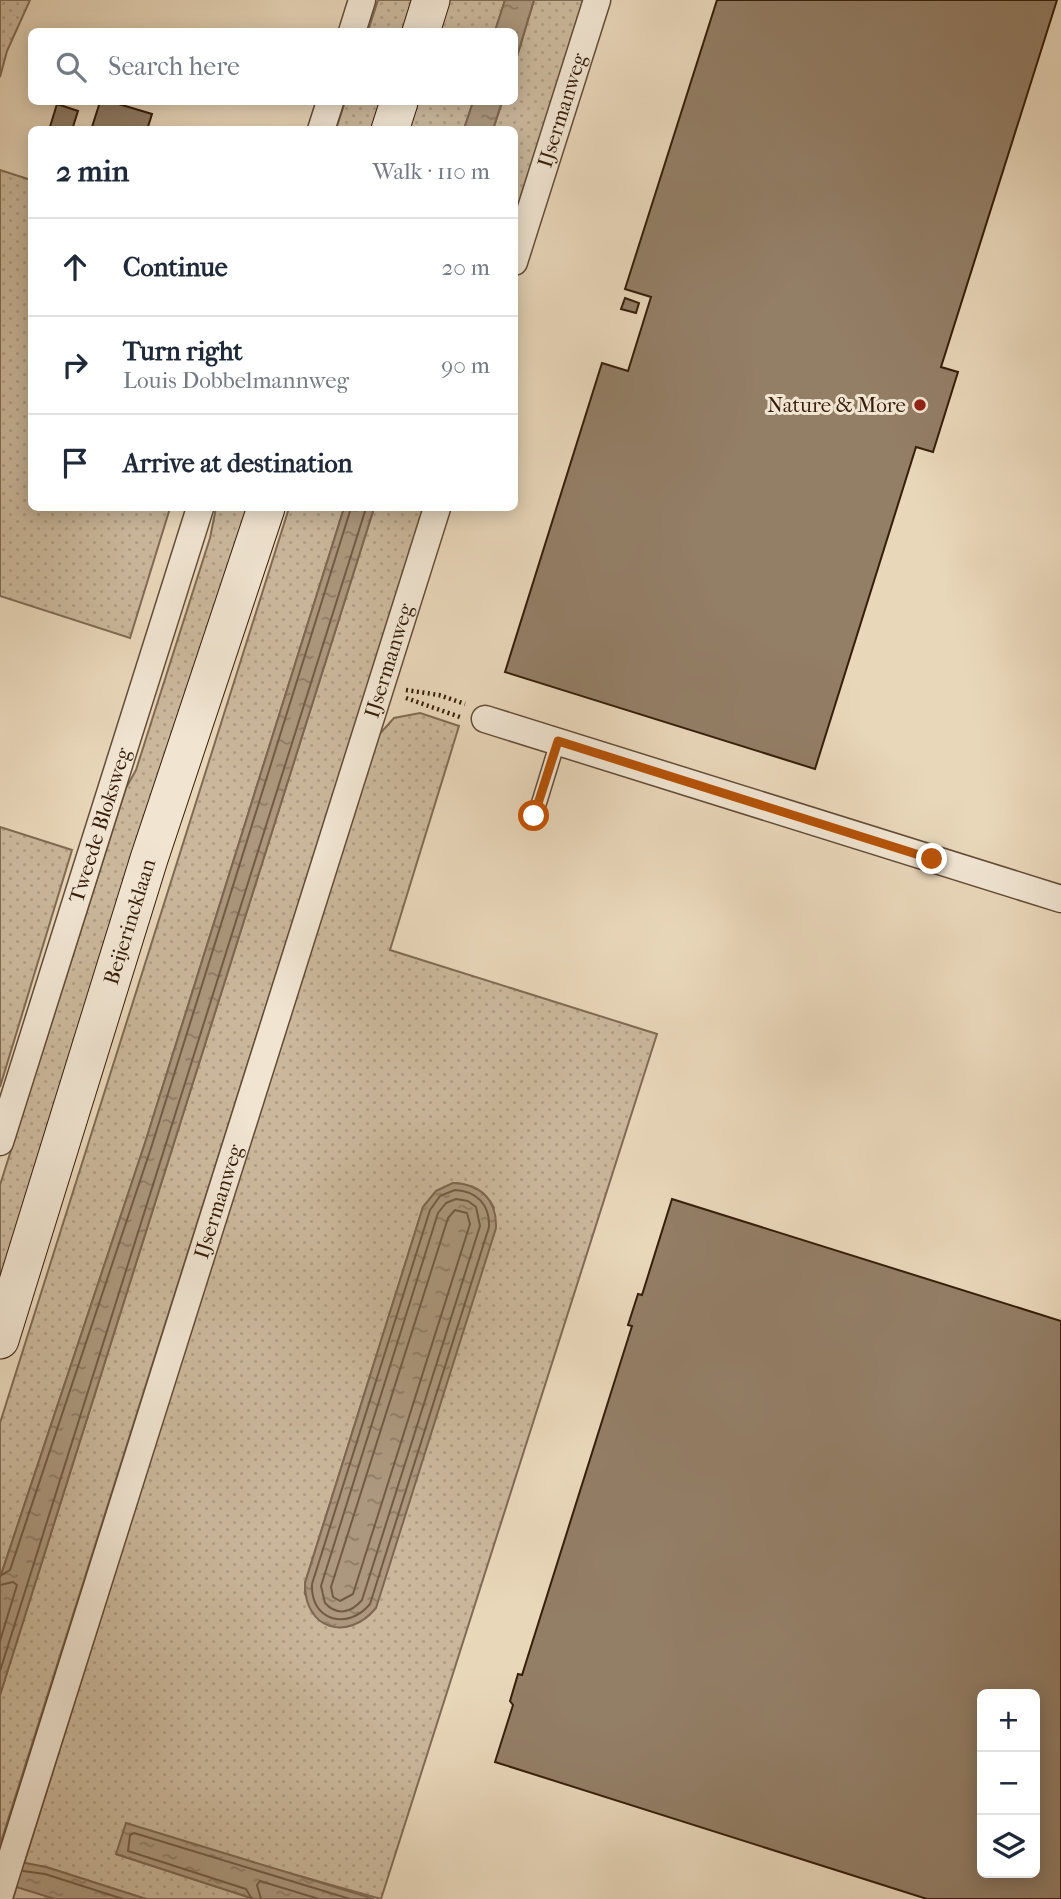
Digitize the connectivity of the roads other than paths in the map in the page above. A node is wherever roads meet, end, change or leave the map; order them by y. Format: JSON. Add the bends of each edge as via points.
{"nodes":[{"id":1,"x":362,"y":0,"type":"edge"},
{"id":2,"x":431,"y":0,"type":"edge"},
{"id":3,"x":597,"y":0,"type":"edge"},
{"id":4,"x":353,"y":28,"type":"edge"},
{"id":5,"x":422,"y":28,"type":"edge"},
{"id":6,"x":329,"y":105,"type":"edge"},
{"id":7,"x":398,"y":105,"type":"edge"},
{"id":8,"x":322,"y":126,"type":"edge"},
{"id":9,"x":391,"y":126,"type":"edge"},
{"id":10,"x":518,"y":249,"type":"edge"},
{"id":11,"x":199,"y":511,"type":"edge"},
{"id":12,"x":265,"y":511,"type":"edge"},
{"id":13,"x":437,"y":511,"type":"edge"},
{"id":14,"x":485,"y":719,"type":"road end"},
{"id":15,"x":558,"y":741,"type":"junction"},
{"id":16,"x":534,"y":816,"type":"dead end"},
{"id":17,"x":1061,"y":899,"type":"edge"},
{"id":18,"x":0,"y":1142,"type":"edge"},
{"id":19,"x":0,"y":1340,"type":"edge"},
{"id":20,"x":0,"y":1894,"type":"edge"}],
"edges":[{"from":1,"to":4,"type":"street"},
{"from":2,"to":5,"type":"main road"},
{"from":3,"to":10,"type":"street","name":"IJsermanweg"},
{"from":6,"to":8,"type":"street"},
{"from":7,"to":9,"type":"main road"},
{"from":11,"to":18,"type":"street","name":"Tweede Bloksweg"},
{"from":12,"to":19,"type":"main road","name":"Beijerincklaan","via":[[149,859]]},
{"from":13,"to":20,"type":"street","name":"IJsermanweg"},
{"from":14,"to":15,"type":"street"},
{"from":15,"to":16,"type":"lane"},
{"from":15,"to":17,"type":"street"}]}
